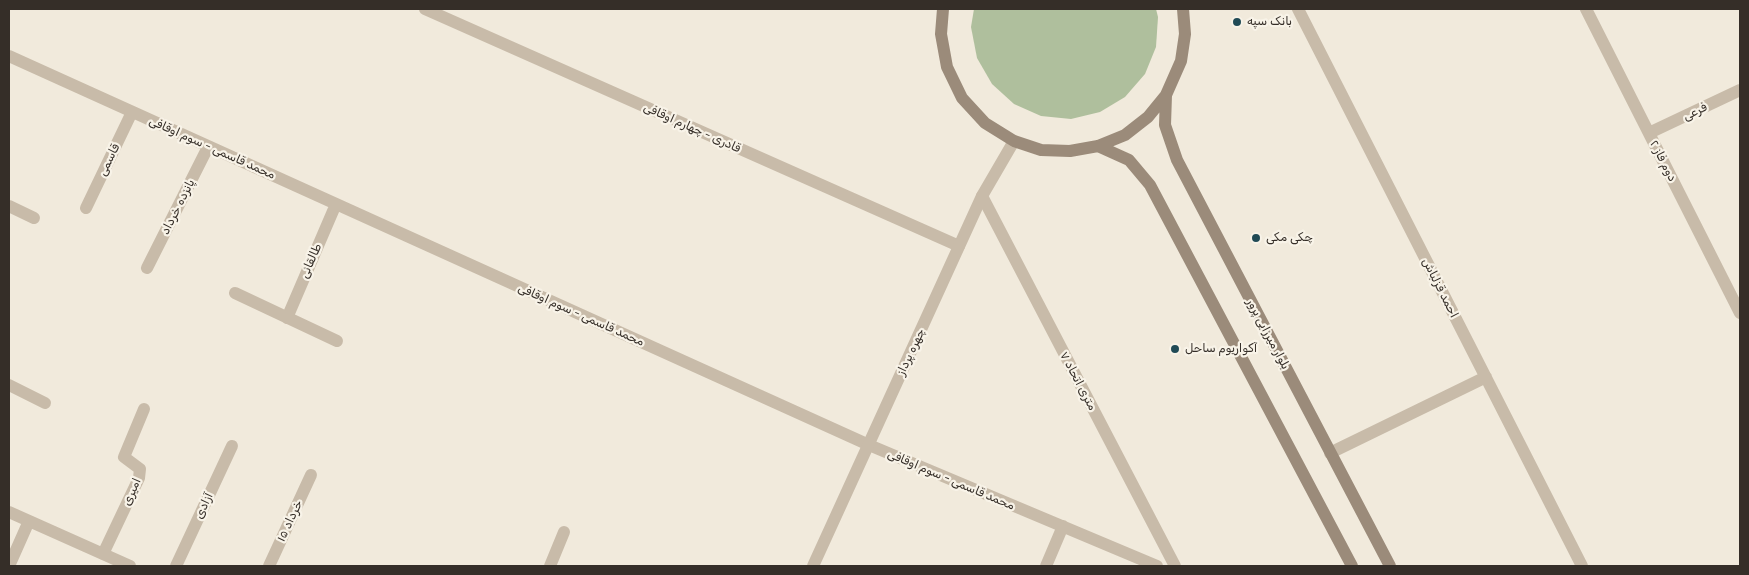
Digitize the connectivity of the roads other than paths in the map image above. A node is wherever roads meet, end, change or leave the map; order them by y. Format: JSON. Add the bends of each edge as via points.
{"nodes":[{"id":1,"x":425,"y":9,"type":"edge"},
{"id":2,"x":943,"y":9,"type":"edge"},
{"id":3,"x":1183,"y":9,"type":"edge"},
{"id":4,"x":1298,"y":9,"type":"edge"},
{"id":5,"x":1586,"y":9,"type":"edge"},
{"id":6,"x":9,"y":56,"type":"edge"},
{"id":7,"x":1740,"y":90,"type":"edge"},
{"id":8,"x":1166,"y":95,"type":"junction"},
{"id":9,"x":132,"y":112,"type":"junction"},
{"id":10,"x":1649,"y":133,"type":"junction"},
{"id":11,"x":1014,"y":141,"type":"junction"},
{"id":12,"x":1098,"y":146,"type":"junction"},
{"id":13,"x":208,"y":147,"type":"junction"},
{"id":14,"x":982,"y":196,"type":"junction"},
{"id":15,"x":336,"y":204,"type":"junction"},
{"id":16,"x":9,"y":206,"type":"edge"},
{"id":17,"x":86,"y":208,"type":"dead end"},
{"id":18,"x":34,"y":218,"type":"dead end"},
{"id":19,"x":959,"y":246,"type":"junction"},
{"id":20,"x":147,"y":268,"type":"dead end"},
{"id":21,"x":235,"y":293,"type":"dead end"},
{"id":22,"x":1740,"y":313,"type":"edge"},
{"id":23,"x":287,"y":318,"type":"junction"},
{"id":24,"x":337,"y":340,"type":"dead end"},
{"id":25,"x":1486,"y":377,"type":"junction"},
{"id":26,"x":9,"y":385,"type":"edge"},
{"id":27,"x":45,"y":403,"type":"dead end"},
{"id":28,"x":144,"y":409,"type":"dead end"},
{"id":29,"x":869,"y":445,"type":"junction"},
{"id":30,"x":232,"y":446,"type":"dead end"},
{"id":31,"x":1330,"y":453,"type":"junction"},
{"id":32,"x":311,"y":475,"type":"dead end"},
{"id":33,"x":9,"y":512,"type":"edge"},
{"id":34,"x":29,"y":521,"type":"junction"},
{"id":35,"x":1062,"y":526,"type":"junction"},
{"id":36,"x":564,"y":532,"type":"dead end"},
{"id":37,"x":103,"y":554,"type":"junction"},
{"id":38,"x":1136,"y":562,"type":"edge"},
{"id":39,"x":9,"y":566,"type":"edge"},
{"id":40,"x":130,"y":566,"type":"edge"},
{"id":41,"x":176,"y":566,"type":"edge"},
{"id":42,"x":269,"y":566,"type":"edge"},
{"id":43,"x":550,"y":566,"type":"edge"},
{"id":44,"x":813,"y":566,"type":"edge"},
{"id":45,"x":1046,"y":566,"type":"edge"},
{"id":46,"x":1157,"y":566,"type":"edge"},
{"id":47,"x":1175,"y":566,"type":"edge"},
{"id":48,"x":1352,"y":566,"type":"edge"},
{"id":49,"x":1390,"y":566,"type":"edge"},
{"id":50,"x":1582,"y":566,"type":"edge"}],
"edges":[{"from":1,"to":19,"type":"street","name":"قادری - چهارم اوقافی"},
{"from":2,"to":11,"type":"main road","via":[[941,34],[947,68],[962,98],[985,123]]},
{"from":3,"to":8,"type":"main road","via":[[1185,34],[1181,61]]},
{"from":4,"to":25,"type":"street","name":"احمد قزلباش"},
{"from":5,"to":10,"type":"street","name":"دوم فاز ۲"},
{"from":6,"to":9,"type":"street","name":"محمد قاسمی - سوم اوقافی"},
{"from":7,"to":10,"type":"street","name":"فرعی"},
{"from":8,"to":12,"type":"main road","via":[[1148,117],[1125,135]]},
{"from":8,"to":31,"type":"main road","name":"بلوار میرزایی پرور","via":[[1165,125],[1177,160]]},
{"from":9,"to":13,"type":"street","name":"محمد قاسمی - سوم اوقافی"},
{"from":9,"to":17,"type":"street","name":"قاسمی"},
{"from":10,"to":22,"type":"street","name":"دوم فاز ۲"},
{"from":11,"to":12,"type":"main road","via":[[1042,150],[1070,151]]},
{"from":11,"to":14,"type":"street","name":"چهره پرداز"},
{"from":12,"to":48,"type":"main road","via":[[1129,160],[1150,185]]},
{"from":13,"to":15,"type":"street","name":"محمد قاسمی - سوم اوقافی"},
{"from":13,"to":20,"type":"street","name":"پانزده خرداد"},
{"from":14,"to":19,"type":"street","name":"چهره پرداز"},
{"from":14,"to":47,"type":"street","name":"۷ متری اتحاد"},
{"from":15,"to":23,"type":"street","name":"طالقانی"},
{"from":15,"to":29,"type":"street","name":"محمد قاسمی - سوم اوقافی"},
{"from":16,"to":18,"type":"street"},
{"from":19,"to":29,"type":"street","name":"چهره پرداز"},
{"from":21,"to":23,"type":"street"},
{"from":23,"to":24,"type":"street"},
{"from":25,"to":31,"type":"street"},
{"from":25,"to":50,"type":"street","name":"احمد قزلباش"},
{"from":26,"to":27,"type":"street"},
{"from":28,"to":37,"type":"street","name":"امیری","via":[[124,457],[140,469],[139,478]]},
{"from":29,"to":35,"type":"street","name":"محمد قاسمی - سوم اوقافی"},
{"from":29,"to":44,"type":"street","name":"چهره پرداز"},
{"from":30,"to":41,"type":"street","name":"آزادی"},
{"from":31,"to":49,"type":"main road","name":"بلوار میرزایی پرور"},
{"from":32,"to":42,"type":"street","name":"۱۵ خرداد"},
{"from":33,"to":34,"type":"street"},
{"from":34,"to":37,"type":"street"},
{"from":34,"to":39,"type":"street"},
{"from":35,"to":38,"type":"street","name":"محمد قاسمی - سوم اوقافی"},
{"from":35,"to":45,"type":"street"},
{"from":36,"to":43,"type":"street"},
{"from":37,"to":40,"type":"street"},
{"from":38,"to":46,"type":"street","name":"محمد قاسمی - سوم اوقافی"}]}
